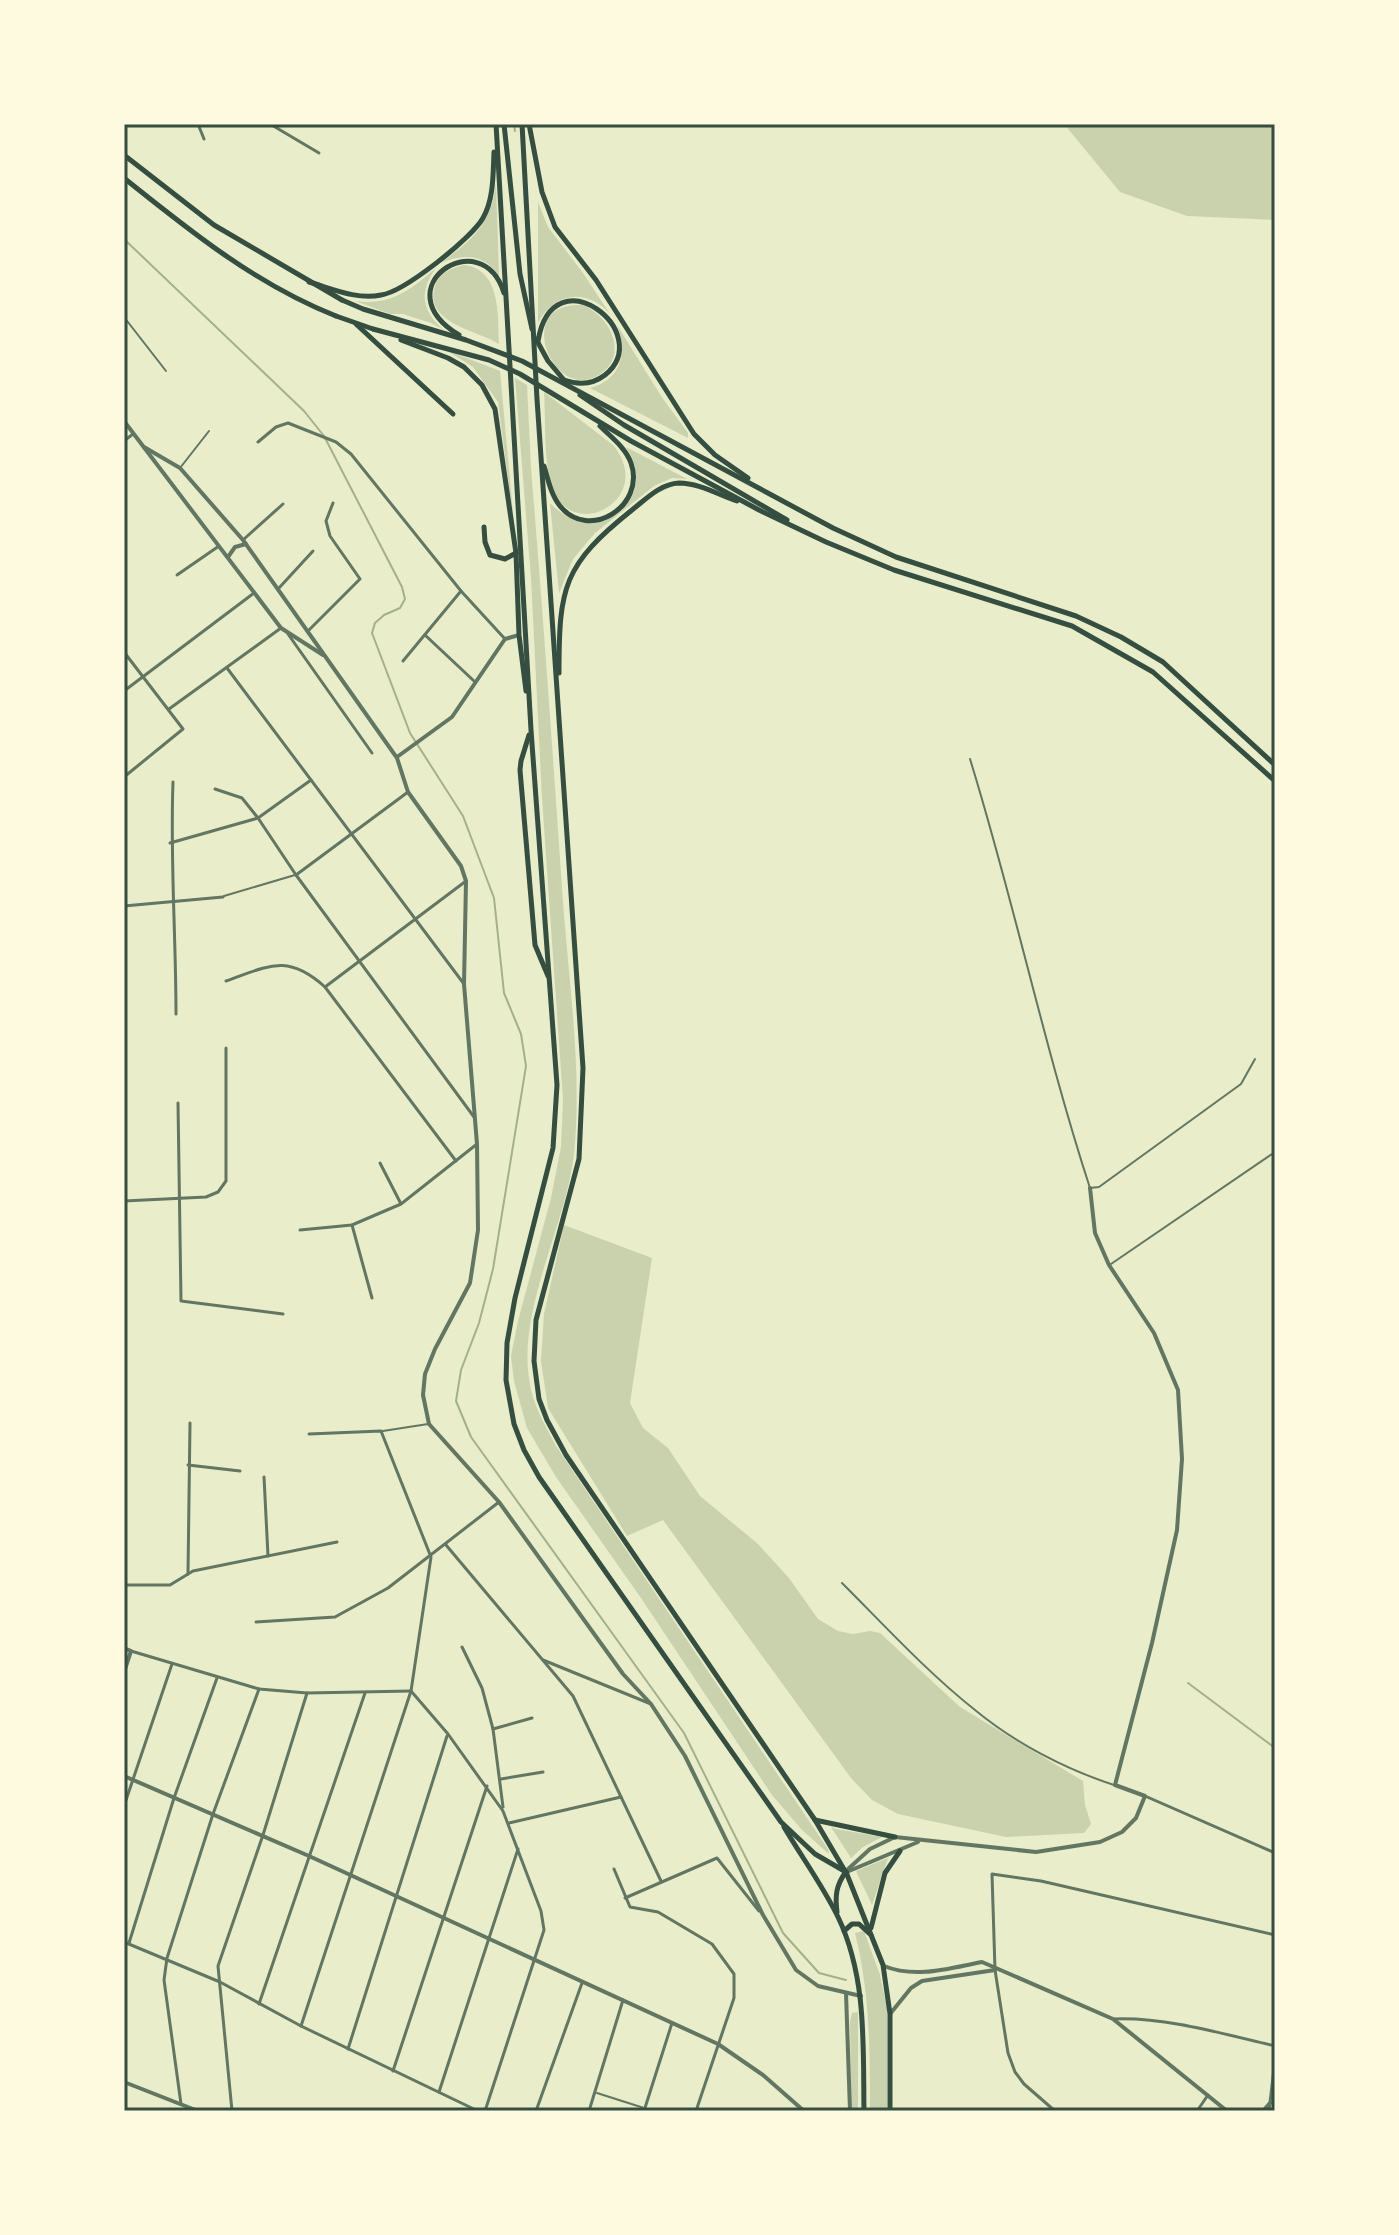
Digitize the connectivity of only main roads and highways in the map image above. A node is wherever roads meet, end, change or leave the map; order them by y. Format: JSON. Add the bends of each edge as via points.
{"nodes":[{"id":1,"x":504,"y":124,"type":"edge"},
{"id":2,"x":522,"y":124,"type":"edge"},
{"id":3,"x":529,"y":124,"type":"edge"},
{"id":4,"x":496,"y":125,"type":"edge"},
{"id":5,"x":124,"y":155,"type":"edge"},
{"id":6,"x":124,"y":178,"type":"edge"},
{"id":7,"x":309,"y":282,"type":"junction"},
{"id":8,"x":508,"y":311,"type":"junction"},
{"id":9,"x":355,"y":323,"type":"junction"},
{"id":10,"x":373,"y":329,"type":"junction"},
{"id":11,"x":537,"y":331,"type":"junction"},
{"id":12,"x":466,"y":340,"type":"junction"},
{"id":13,"x":544,"y":373,"type":"junction"},
{"id":14,"x":453,"y":414,"type":"dead end"},
{"id":15,"x":591,"y":417,"type":"junction"},
{"id":16,"x":541,"y":458,"type":"junction"},
{"id":17,"x":769,"y":493,"type":"junction"},
{"id":18,"x":759,"y":510,"type":"junction"},
{"id":19,"x":484,"y":527,"type":"dead end"},
{"id":20,"x":826,"y":542,"type":"junction"},
{"id":21,"x":516,"y":553,"type":"junction"},
{"id":22,"x":559,"y":714,"type":"junction"},
{"id":23,"x":530,"y":720,"type":"junction"},
{"id":24,"x":531,"y":730,"type":"junction"},
{"id":25,"x":1275,"y":765,"type":"edge"},
{"id":26,"x":1275,"y":781,"type":"edge"},
{"id":27,"x":550,"y":984,"type":"junction"},
{"id":28,"x":815,"y":1820,"type":"junction"},
{"id":29,"x":781,"y":1822,"type":"junction"},
{"id":30,"x":895,"y":1837,"type":"road end"},
{"id":31,"x":900,"y":1851,"type":"road end"},
{"id":32,"x":846,"y":1872,"type":"junction"},
{"id":33,"x":837,"y":1915,"type":"junction"},
{"id":34,"x":871,"y":1929,"type":"junction"},
{"id":35,"x":844,"y":1931,"type":"junction"},
{"id":36,"x":874,"y":1938,"type":"junction"},
{"id":37,"x":864,"y":2111,"type":"edge"},
{"id":38,"x":890,"y":2111,"type":"edge"}],
"edges":[{"from":1,"to":20,"type":"main road","via":[[528,319],[561,377],[589,402]]},
{"from":2,"to":11,"type":"main road"},
{"from":3,"to":17,"type":"main road","via":[[542,192],[560,235],[591,272],[694,434]]},
{"from":4,"to":7,"type":"main road","via":[[487,209],[468,237],[388,294],[359,296]]},
{"from":4,"to":8,"type":"main road"},
{"from":5,"to":7,"type":"main road","via":[[214,225]]},
{"from":6,"to":9,"type":"main road","via":[[209,245],[274,286]]},
{"from":7,"to":12,"type":"main road","via":[[363,309]]},
{"from":8,"to":12,"type":"main road","via":[[500,283],[488,268],[469,261],[448,266],[433,281],[431,307],[442,325]]},
{"from":8,"to":23,"type":"main road"},
{"from":9,"to":10,"type":"main road"},
{"from":9,"to":14,"type":"main road"},
{"from":10,"to":15,"type":"main road","via":[[489,360]]},
{"from":10,"to":21,"type":"main road","via":[[448,358],[485,389],[499,423]]},
{"from":11,"to":13,"type":"main road","via":[[558,306],[584,301],[607,316],[618,345],[611,369],[594,381],[577,383]]},
{"from":11,"to":16,"type":"main road"},
{"from":12,"to":13,"type":"main road"},
{"from":13,"to":17,"type":"main road"},
{"from":15,"to":16,"type":"main road","via":[[624,450],[633,469],[630,494],[618,511],[597,520],[568,514],[553,496]]},
{"from":15,"to":18,"type":"main road"},
{"from":16,"to":22,"type":"main road"},
{"from":17,"to":25,"type":"main road","via":[[896,557],[1076,616],[1121,637],[1163,662]]},
{"from":18,"to":20,"type":"main road"},
{"from":18,"to":22,"type":"main road","via":[[695,485],[674,484],[656,491],[597,539],[578,564],[561,603]]},
{"from":19,"to":21,"type":"main road","via":[[490,555],[505,559]]},
{"from":20,"to":26,"type":"main road","via":[[894,570],[1072,626],[1115,648],[1153,672]]},
{"from":21,"to":23,"type":"main road"},
{"from":22,"to":28,"type":"main road","via":[[583,1068],[573,1187],[536,1320],[539,1399],[566,1455]]},
{"from":23,"to":24,"type":"main road"},
{"from":24,"to":27,"type":"main road"},
{"from":24,"to":27,"type":"main road","via":[[520,770],[535,945]]},
{"from":27,"to":29,"type":"main road","via":[[557,1085],[553,1148],[507,1343],[506,1380],[514,1424],[539,1477]]},
{"from":28,"to":30,"type":"main road"},
{"from":28,"to":32,"type":"main road"},
{"from":29,"to":32,"type":"main road","via":[[822,1859]]},
{"from":29,"to":33,"type":"main road"},
{"from":31,"to":34,"type":"main road","via":[[885,1873]]},
{"from":32,"to":33,"type":"main road","via":[[835,1897]]},
{"from":32,"to":34,"type":"main road"},
{"from":33,"to":35,"type":"main road"},
{"from":34,"to":36,"type":"main road"},
{"from":35,"to":36,"type":"main road","via":[[859,1924]]},
{"from":35,"to":37,"type":"main road","via":[[861,1996]]},
{"from":36,"to":38,"type":"main road","via":[[890,2014]]}]}
